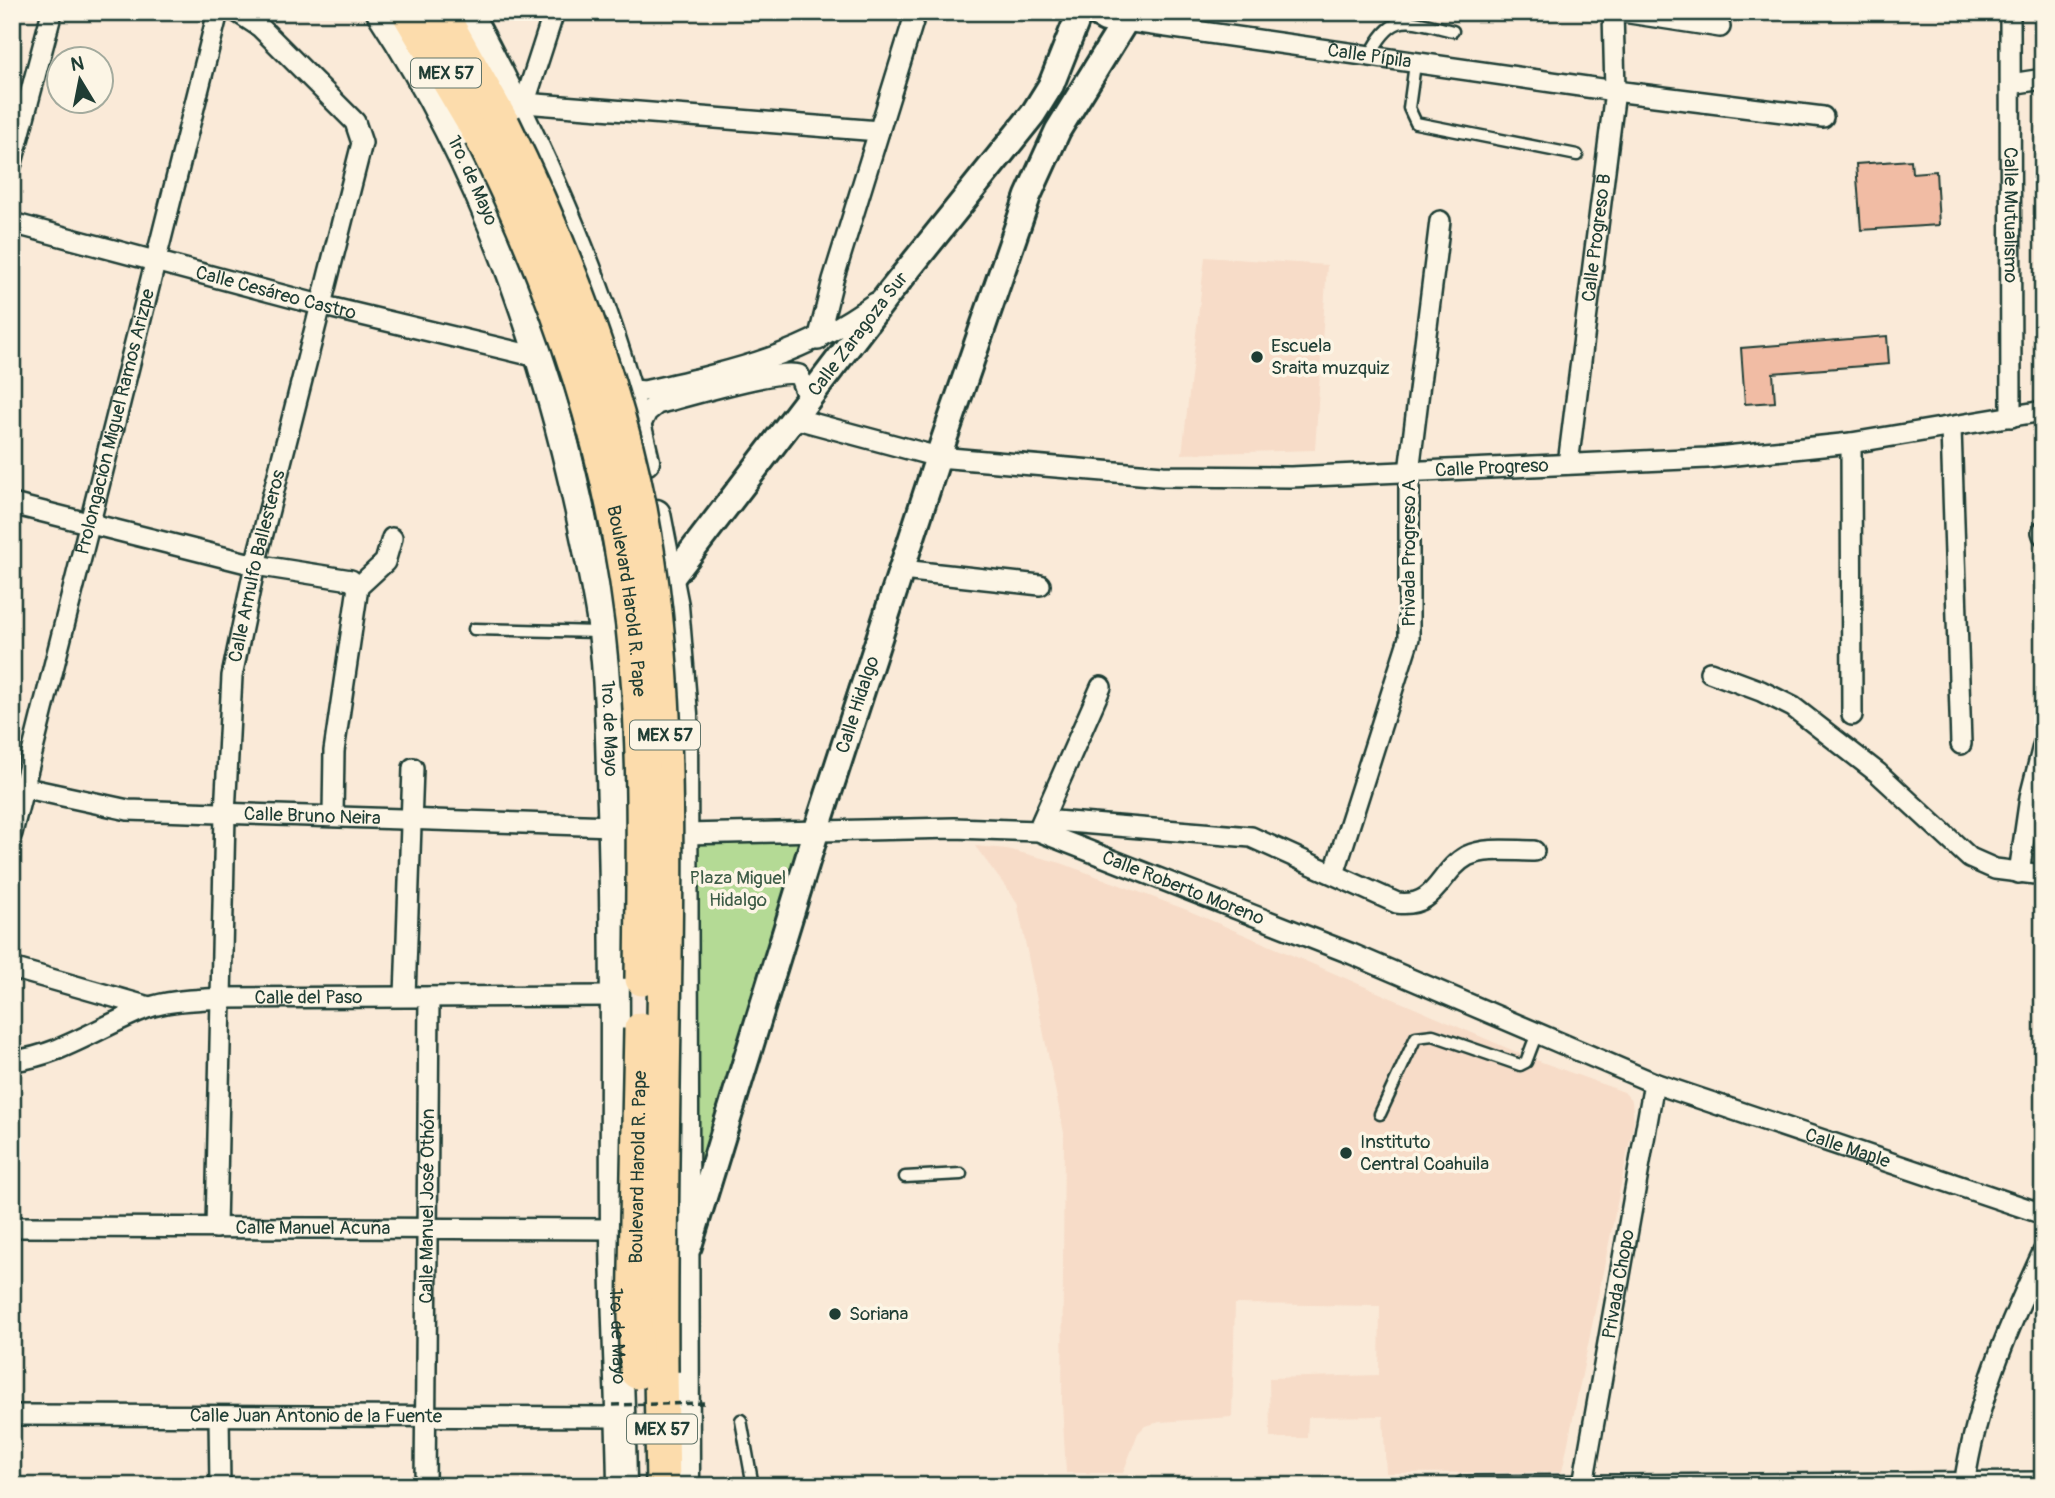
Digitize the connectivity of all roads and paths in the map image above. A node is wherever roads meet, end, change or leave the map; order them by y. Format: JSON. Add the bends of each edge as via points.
{"nodes":[{"id":1,"x":52,"y":12,"type":"edge"},
{"id":2,"x":218,"y":12,"type":"edge"},
{"id":3,"x":237,"y":12,"type":"edge"},
{"id":4,"x":381,"y":12,"type":"edge"},
{"id":5,"x":408,"y":12,"type":"edge"},
{"id":6,"x":440,"y":12,"type":"edge"},
{"id":7,"x":467,"y":12,"type":"edge"},
{"id":8,"x":554,"y":12,"type":"edge"},
{"id":9,"x":916,"y":12,"type":"edge"},
{"id":10,"x":1080,"y":12,"type":"edge"},
{"id":11,"x":1094,"y":12,"type":"edge"},
{"id":12,"x":1613,"y":12,"type":"edge"},
{"id":13,"x":1623,"y":12,"type":"edge"},
{"id":14,"x":2010,"y":12,"type":"edge"},
{"id":15,"x":1128,"y":17,"type":"edge"},
{"id":16,"x":1720,"y":27,"type":"dead end"},
{"id":17,"x":1453,"y":31,"type":"dead end"},
{"id":18,"x":1369,"y":57,"type":"junction"},
{"id":19,"x":1415,"y":64,"type":"junction"},
{"id":20,"x":2043,"y":79,"type":"edge"},
{"id":21,"x":2011,"y":84,"type":"junction"},
{"id":22,"x":1615,"y":91,"type":"junction"},
{"id":23,"x":1823,"y":117,"type":"dead end"},
{"id":24,"x":507,"y":119,"type":"junction"},
{"id":25,"x":879,"y":131,"type":"junction"},
{"id":26,"x":1577,"y":155,"type":"dead end"},
{"id":27,"x":12,"y":163,"type":"edge"},
{"id":28,"x":1440,"y":222,"type":"dead end"},
{"id":29,"x":12,"y":223,"type":"edge"},
{"id":30,"x":156,"y":260,"type":"junction"},
{"id":31,"x":890,"y":292,"type":"junction"},
{"id":32,"x":320,"y":305,"type":"junction"},
{"id":33,"x":818,"y":340,"type":"junction"},
{"id":34,"x":542,"y":358,"type":"junction"},
{"id":35,"x":625,"y":383,"type":"junction"},
{"id":36,"x":800,"y":409,"type":"junction"},
{"id":37,"x":2043,"y":411,"type":"edge"},
{"id":38,"x":2011,"y":417,"type":"junction"},
{"id":39,"x":1951,"y":428,"type":"junction"},
{"id":40,"x":638,"y":430,"type":"junction"},
{"id":41,"x":1851,"y":443,"type":"junction"},
{"id":42,"x":938,"y":457,"type":"junction"},
{"id":43,"x":1568,"y":464,"type":"junction"},
{"id":44,"x":1409,"y":472,"type":"junction"},
{"id":45,"x":12,"y":504,"type":"edge"},
{"id":46,"x":657,"y":522,"type":"junction"},
{"id":47,"x":89,"y":523,"type":"junction"},
{"id":48,"x":585,"y":537,"type":"junction"},
{"id":49,"x":392,"y":538,"type":"dead end"},
{"id":50,"x":255,"y":565,"type":"junction"},
{"id":51,"x":902,"y":570,"type":"junction"},
{"id":52,"x":670,"y":581,"type":"junction"},
{"id":53,"x":1040,"y":585,"type":"dead end"},
{"id":54,"x":358,"y":587,"type":"junction"},
{"id":55,"x":474,"y":629,"type":"dead end"},
{"id":56,"x":603,"y":632,"type":"junction"},
{"id":57,"x":1710,"y":672,"type":"dead end"},
{"id":58,"x":1101,"y":687,"type":"dead end"},
{"id":59,"x":1852,"y":716,"type":"dead end"},
{"id":60,"x":1961,"y":744,"type":"dead end"},
{"id":61,"x":2043,"y":746,"type":"edge"},
{"id":62,"x":413,"y":768,"type":"dead end"},
{"id":63,"x":17,"y":786,"type":"edge"},
{"id":64,"x":225,"y":814,"type":"junction"},
{"id":65,"x":333,"y":815,"type":"junction"},
{"id":66,"x":411,"y":817,"type":"junction"},
{"id":67,"x":613,"y":826,"type":"junction"},
{"id":68,"x":1040,"y":826,"type":"junction"},
{"id":69,"x":817,"y":829,"type":"junction"},
{"id":70,"x":12,"y":833,"type":"edge"},
{"id":71,"x":685,"y":834,"type":"junction"},
{"id":72,"x":1534,"y":851,"type":"dead end"},
{"id":73,"x":2019,"y":873,"type":"junction"},
{"id":74,"x":1334,"y":874,"type":"junction"},
{"id":75,"x":2043,"y":875,"type":"edge"},
{"id":76,"x":12,"y":968,"type":"edge"},
{"id":77,"x":405,"y":996,"type":"junction"},
{"id":78,"x":616,"y":996,"type":"junction"},
{"id":79,"x":429,"y":997,"type":"junction"},
{"id":80,"x":221,"y":998,"type":"junction"},
{"id":81,"x":149,"y":1007,"type":"junction"},
{"id":82,"x":1537,"y":1033,"type":"junction"},
{"id":83,"x":12,"y":1061,"type":"edge"},
{"id":84,"x":1654,"y":1083,"type":"junction"},
{"id":85,"x":1380,"y":1114,"type":"dead end"},
{"id":86,"x":961,"y":1174,"type":"dead end"},
{"id":87,"x":905,"y":1177,"type":"dead end"},
{"id":88,"x":2043,"y":1214,"type":"edge"},
{"id":89,"x":12,"y":1227,"type":"edge"},
{"id":90,"x":216,"y":1228,"type":"junction"},
{"id":91,"x":427,"y":1228,"type":"junction"},
{"id":92,"x":615,"y":1229,"type":"junction"},
{"id":93,"x":2043,"y":1252,"type":"edge"},
{"id":94,"x":683,"y":1274,"type":"junction"},
{"id":95,"x":649,"y":1372,"type":"junction"},
{"id":96,"x":709,"y":1403,"type":"dead end"},
{"id":97,"x":617,"y":1411,"type":"junction"},
{"id":98,"x":12,"y":1415,"type":"edge"},
{"id":99,"x":219,"y":1416,"type":"junction"},
{"id":100,"x":427,"y":1416,"type":"junction"},
{"id":101,"x":741,"y":1420,"type":"dead end"},
{"id":102,"x":2043,"y":1482,"type":"edge"},
{"id":103,"x":1583,"y":1484,"type":"edge"},
{"id":104,"x":1964,"y":1484,"type":"edge"},
{"id":105,"x":1542,"y":1485,"type":"edge"},
{"id":106,"x":220,"y":1486,"type":"edge"},
{"id":107,"x":425,"y":1486,"type":"edge"},
{"id":108,"x":622,"y":1486,"type":"edge"},
{"id":109,"x":641,"y":1486,"type":"edge"},
{"id":110,"x":663,"y":1486,"type":"edge"},
{"id":111,"x":685,"y":1486,"type":"edge"},
{"id":112,"x":752,"y":1486,"type":"edge"},
{"id":113,"x":1464,"y":1486,"type":"edge"}],
"edges":[{"from":1,"to":27,"type":"street"},
{"from":2,"to":30,"type":"street","name":"Prolongación Miguel Ramos Arizpe"},
{"from":3,"to":32,"type":"street","name":"Calle Arnulfo Ballesteros","via":[[260,27],[355,122],[362,143]]},
{"from":4,"to":34,"type":"main road","name":"1ro. de Mayo","via":[[430,92],[460,153],[518,287]]},
{"from":5,"to":24,"type":"highway","name":"Boulevard Harold R. Pape","number":"MEX 57"},
{"from":6,"to":24,"type":"highway","name":"Boulevard Harold R. Pape","number":"MEX 57"},
{"from":7,"to":24,"type":"main road"},
{"from":8,"to":24,"type":"street"},
{"from":9,"to":25,"type":"street"},
{"from":10,"to":31,"type":"street","name":"Calle Zaragoza Sur","via":[[1042,101]]},
{"from":11,"to":15,"type":"street","via":[[1105,19]]},
{"from":12,"to":22,"type":"street","name":"Calle Progreso B"},
{"from":13,"to":16,"type":"street"},
{"from":14,"to":21,"type":"street","name":"Calle Mutualismo"},
{"from":15,"to":18,"type":"street","name":"Calle Pípila"},
{"from":15,"to":42,"type":"street","name":"Calle Hidalgo","via":[[1058,130],[1028,196]]},
{"from":17,"to":18,"type":"lane","via":[[1414,22],[1394,23]]},
{"from":18,"to":19,"type":"street","name":"Calle Pípila"},
{"from":19,"to":22,"type":"street","name":"Calle Pípila"},
{"from":19,"to":26,"type":"lane","via":[[1409,108],[1416,123]]},
{"from":20,"to":21,"type":"street"},
{"from":21,"to":38,"type":"street","name":"Calle Mutualismo"},
{"from":22,"to":23,"type":"street","name":"Calle Pípila"},
{"from":22,"to":43,"type":"street","name":"Calle Progreso B"},
{"from":24,"to":25,"type":"street"},
{"from":24,"to":35,"type":"main road","via":[[587,263]]},
{"from":24,"to":95,"type":"highway","name":"Boulevard Harold R. Pape","number":"MEX 57","bridge":true,"via":[[562,256],[614,405],[640,510],[653,594],[664,694],[667,843]]},
{"from":25,"to":33,"type":"street"},
{"from":28,"to":44,"type":"street","name":"Privada Progreso A"},
{"from":29,"to":30,"type":"street","name":"Calle Cesáreo Castro"},
{"from":30,"to":32,"type":"street","name":"Calle Cesáreo Castro"},
{"from":30,"to":47,"type":"street","name":"Prolongación Miguel Ramos Arizpe"},
{"from":31,"to":33,"type":"street"},
{"from":31,"to":36,"type":"street","name":"Calle Zaragoza Sur"},
{"from":32,"to":34,"type":"street","name":"Calle Cesáreo Castro"},
{"from":32,"to":50,"type":"street","name":"Calle Arnulfo Ballesteros"},
{"from":33,"to":35,"type":"street","via":[[721,373],[644,391]]},
{"from":34,"to":48,"type":"main road","name":"1ro. de Mayo"},
{"from":35,"to":40,"type":"main road"},
{"from":36,"to":40,"type":"street","via":[[799,375],[777,374],[657,404],[646,412]]},
{"from":36,"to":42,"type":"street","name":"Calle Progreso"},
{"from":36,"to":52,"type":"street","name":"Calle Zaragoza Sur"},
{"from":37,"to":38,"type":"street","name":"Calle Progreso"},
{"from":38,"to":39,"type":"street","name":"Calle Progreso"},
{"from":39,"to":41,"type":"street","name":"Calle Progreso"},
{"from":39,"to":60,"type":"street"},
{"from":40,"to":46,"type":"main road"},
{"from":41,"to":43,"type":"street","name":"Calle Progreso","via":[[1707,458]]},
{"from":41,"to":59,"type":"street"},
{"from":42,"to":44,"type":"street","name":"Calle Progreso","via":[[1163,476]]},
{"from":42,"to":51,"type":"street","name":"Calle Hidalgo"},
{"from":43,"to":44,"type":"street","name":"Calle Progreso"},
{"from":44,"to":74,"type":"street","name":"Privada Progreso A","via":[[1409,638]]},
{"from":45,"to":47,"type":"street"},
{"from":46,"to":48,"type":"main road","via":[[653,535],[630,549],[600,547]]},
{"from":46,"to":52,"type":"main road"},
{"from":47,"to":50,"type":"street"},
{"from":47,"to":63,"type":"street","name":"Prolongación Miguel Ramos Arizpe"},
{"from":48,"to":56,"type":"main road","name":"1ro. de Mayo"},
{"from":49,"to":54,"type":"street","via":[[385,562]]},
{"from":50,"to":54,"type":"street","via":[[351,580]]},
{"from":50,"to":64,"type":"street","name":"Calle Arnulfo Ballesteros","via":[[232,676]]},
{"from":51,"to":53,"type":"street"},
{"from":51,"to":69,"type":"street","name":"Calle Hidalgo"},
{"from":52,"to":56,"type":"street","name":"Calle Zaragoza Sur","via":[[648,604]]},
{"from":52,"to":71,"type":"main road","via":[[681,691]]},
{"from":54,"to":65,"type":"street","via":[[334,751]]},
{"from":55,"to":56,"type":"lane"},
{"from":56,"to":67,"type":"main road","name":"1ro. de Mayo"},
{"from":57,"to":73,"type":"street","via":[[1778,698],[1878,773],[1970,859]]},
{"from":58,"to":68,"type":"street"},
{"from":61,"to":73,"type":"street"},
{"from":62,"to":66,"type":"street"},
{"from":63,"to":64,"type":"street","name":"Calle Bruno Neira","via":[[128,810]]},
{"from":63,"to":70,"type":"street","name":"Prolongación Miguel Ramos Arizpe"},
{"from":64,"to":65,"type":"street","name":"Calle Bruno Neira"},
{"from":64,"to":80,"type":"street","name":"Calle Arnulfo Ballesteros"},
{"from":65,"to":66,"type":"street","name":"Calle Bruno Neira"},
{"from":66,"to":67,"type":"street","name":"Calle Bruno Neira"},
{"from":66,"to":77,"type":"street"},
{"from":67,"to":78,"type":"main road","name":"1ro. de Mayo"},
{"from":68,"to":69,"type":"street","name":"Calle Roberto Moreno"},
{"from":68,"to":74,"type":"street","via":[[1243,835]]},
{"from":68,"to":82,"type":"street","name":"Calle Roberto Moreno"},
{"from":69,"to":71,"type":"street","name":"Calle Roberto Moreno"},
{"from":69,"to":94,"type":"street","name":"Calle Hidalgo"},
{"from":71,"to":94,"type":"main road"},
{"from":72,"to":74,"type":"street","via":[[1468,856],[1429,897],[1407,904]]},
{"from":73,"to":75,"type":"street"},
{"from":76,"to":81,"type":"street"},
{"from":77,"to":79,"type":"street","name":"Calle del Paso"},
{"from":77,"to":80,"type":"street","name":"Calle del Paso"},
{"from":78,"to":79,"type":"street","name":"Calle del Paso"},
{"from":78,"to":92,"type":"main road","name":"1ro. de Mayo"},
{"from":79,"to":91,"type":"street","name":"Calle Manuel José Othón"},
{"from":80,"to":81,"type":"street","name":"Calle del Paso"},
{"from":80,"to":90,"type":"street","name":"Calle Arnulfo Ballesteros"},
{"from":81,"to":83,"type":"street","name":"Calle del Paso","via":[[64,1049]]},
{"from":82,"to":84,"type":"street","name":"Calle Roberto Moreno"},
{"from":82,"to":85,"type":"lane","via":[[1526,1062],[1520,1065],[1433,1035],[1416,1037]]},
{"from":84,"to":88,"type":"street","name":"Calle Maple"},
{"from":84,"to":103,"type":"street","name":"Privada Chopo"},
{"from":86,"to":87,"type":"lane"},
{"from":89,"to":90,"type":"street","name":"Calle Manuel Acuña"},
{"from":90,"to":91,"type":"street","name":"Calle Manuel Acuña"},
{"from":91,"to":92,"type":"street","name":"Calle Manuel Acuña"},
{"from":91,"to":100,"type":"street","name":"Calle Manuel José Othón"},
{"from":92,"to":97,"type":"main road","name":"1ro. de Mayo"},
{"from":93,"to":104,"type":"street","via":[[1986,1387]]},
{"from":94,"to":111,"type":"main road"},
{"from":95,"to":109,"type":"highway","name":"Boulevard Harold R. Pape","number":"MEX 57"},
{"from":95,"to":110,"type":"highway","name":"Boulevard Harold R. Pape","number":"MEX 57"},
{"from":96,"to":97,"type":"path","bridge":true},
{"from":97,"to":100,"type":"street","name":"Calle Juan Antonio de la Fuente"},
{"from":97,"to":108,"type":"main road","name":"1ro. de Mayo"},
{"from":98,"to":99,"type":"street","name":"Calle Juan Antonio de la Fuente"},
{"from":99,"to":100,"type":"street","name":"Calle Juan Antonio de la Fuente"},
{"from":99,"to":106,"type":"street"},
{"from":100,"to":107,"type":"street","name":"Calle Manuel José Othón"},
{"from":101,"to":112,"type":"lane"},
{"from":102,"to":104,"type":"street"},
{"from":103,"to":104,"type":"street"},
{"from":103,"to":105,"type":"street"},
{"from":105,"to":113,"type":"street"}]}
